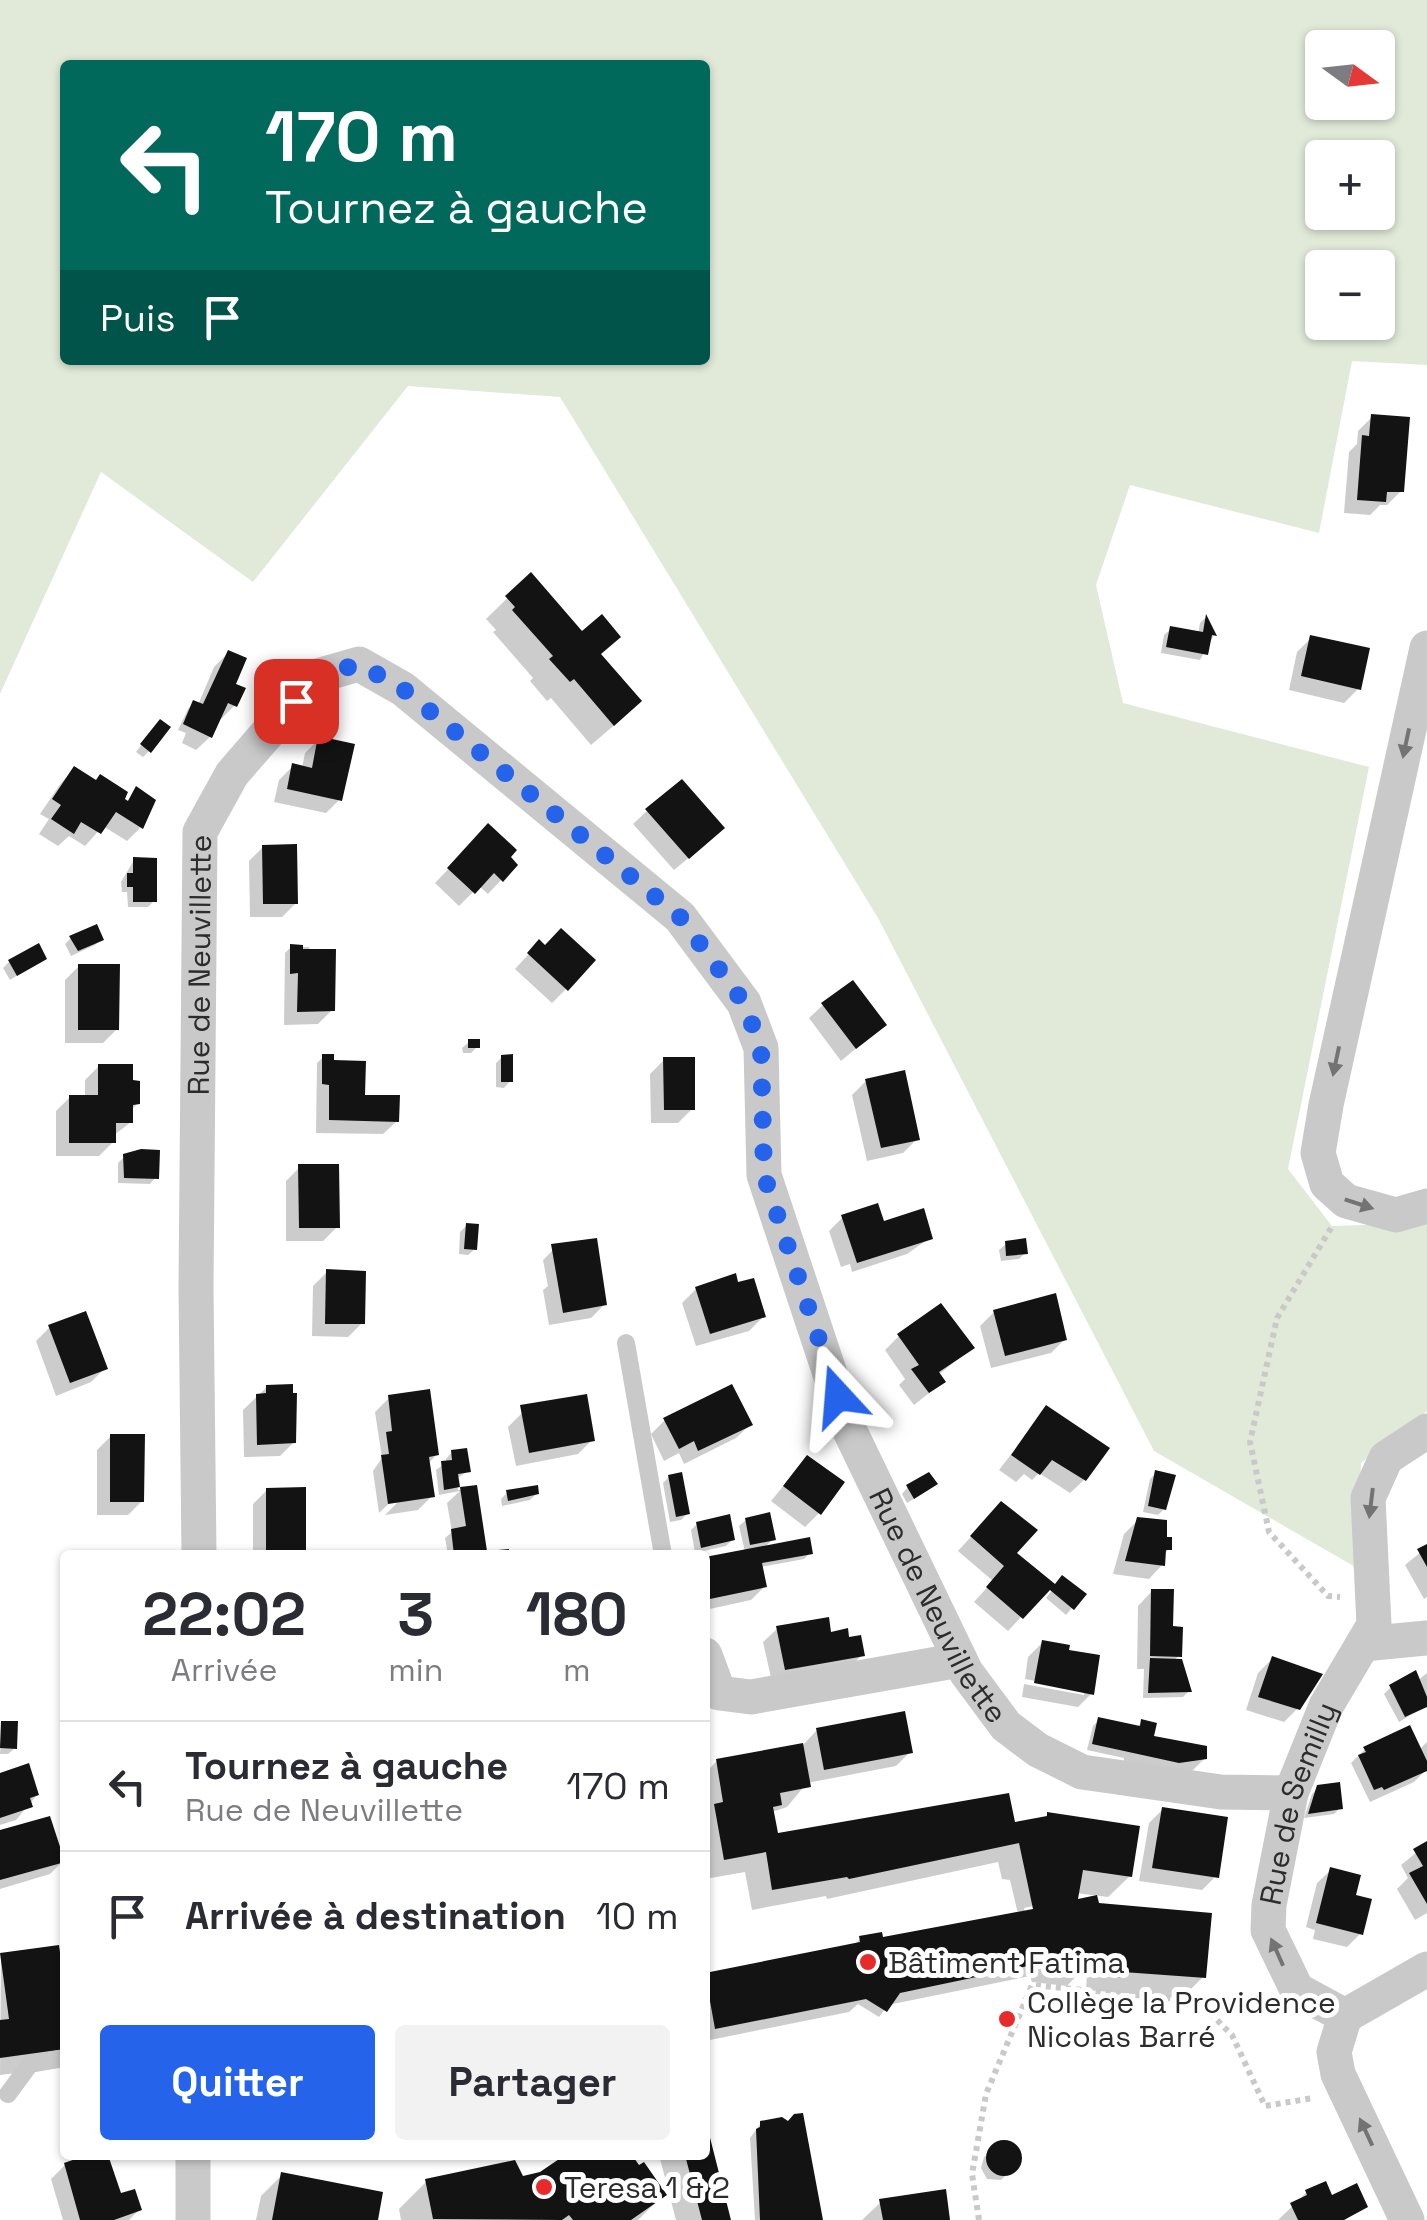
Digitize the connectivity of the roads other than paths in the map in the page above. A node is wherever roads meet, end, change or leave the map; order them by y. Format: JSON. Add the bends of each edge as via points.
{"nodes":[{"id":1,"x":1427,"y":648,"type":"edge"},
{"id":2,"x":1427,"y":1206,"type":"edge"},
{"id":3,"x":626,"y":1342,"type":"dead end"},
{"id":4,"x":1427,"y":1431,"type":"edge"},
{"id":5,"x":200,"y":1550,"type":"edge"},
{"id":6,"x":662,"y":1550,"type":"edge"},
{"id":7,"x":1427,"y":1638,"type":"edge"},
{"id":8,"x":1363,"y":1644,"type":"junction"},
{"id":9,"x":960,"y":1660,"type":"junction"},
{"id":10,"x":710,"y":1668,"type":"edge"},
{"id":11,"x":1291,"y":1794,"type":"junction"},
{"id":12,"x":1427,"y":1969,"type":"edge"},
{"id":13,"x":1344,"y":2016,"type":"junction"},
{"id":14,"x":60,"y":2059,"type":"edge"},
{"id":15,"x":8,"y":2094,"type":"dead end"},
{"id":16,"x":193,"y":2160,"type":"edge"},
{"id":17,"x":192,"y":2220,"type":"edge"},
{"id":18,"x":1408,"y":2220,"type":"edge"}],
"edges":[{"from":1,"to":2,"type":"street","one_way":true,"via":[[1318,1153],[1327,1184],[1346,1201],[1396,1215]]},
{"from":3,"to":6,"type":"lane"},
{"from":4,"to":8,"type":"street","name":"Rue de Semilly","one_way":true,"via":[[1386,1458],[1368,1498],[1374,1625]]},
{"from":5,"to":9,"type":"street","name":"Rue de Neuvillette","via":[[200,832],[232,774],[317,676],[359,664],[403,689],[680,917],[744,1003],[761,1048],[764,1175],[808,1310],[848,1425]]},
{"from":7,"to":8,"type":"street"},
{"from":8,"to":11,"type":"street","name":"Rue de Semilly","via":[[1326,1706]]},
{"from":9,"to":10,"type":"street","via":[[751,1696],[719,1692]]},
{"from":9,"to":11,"type":"street","name":"Rue de Neuvillette","via":[[1006,1726],[1082,1772],[1220,1792]]},
{"from":13,"to":11,"type":"street","name":"Rue de Semilly","one_way":true,"via":[[1297,1990],[1268,1930]]},
{"from":12,"to":13,"type":"street"},
{"from":18,"to":13,"type":"street","one_way":true,"via":[[1338,2074],[1334,2052]]},
{"from":14,"to":15,"type":"lane","via":[[30,2064]]},
{"from":16,"to":17,"type":"street"}]}
